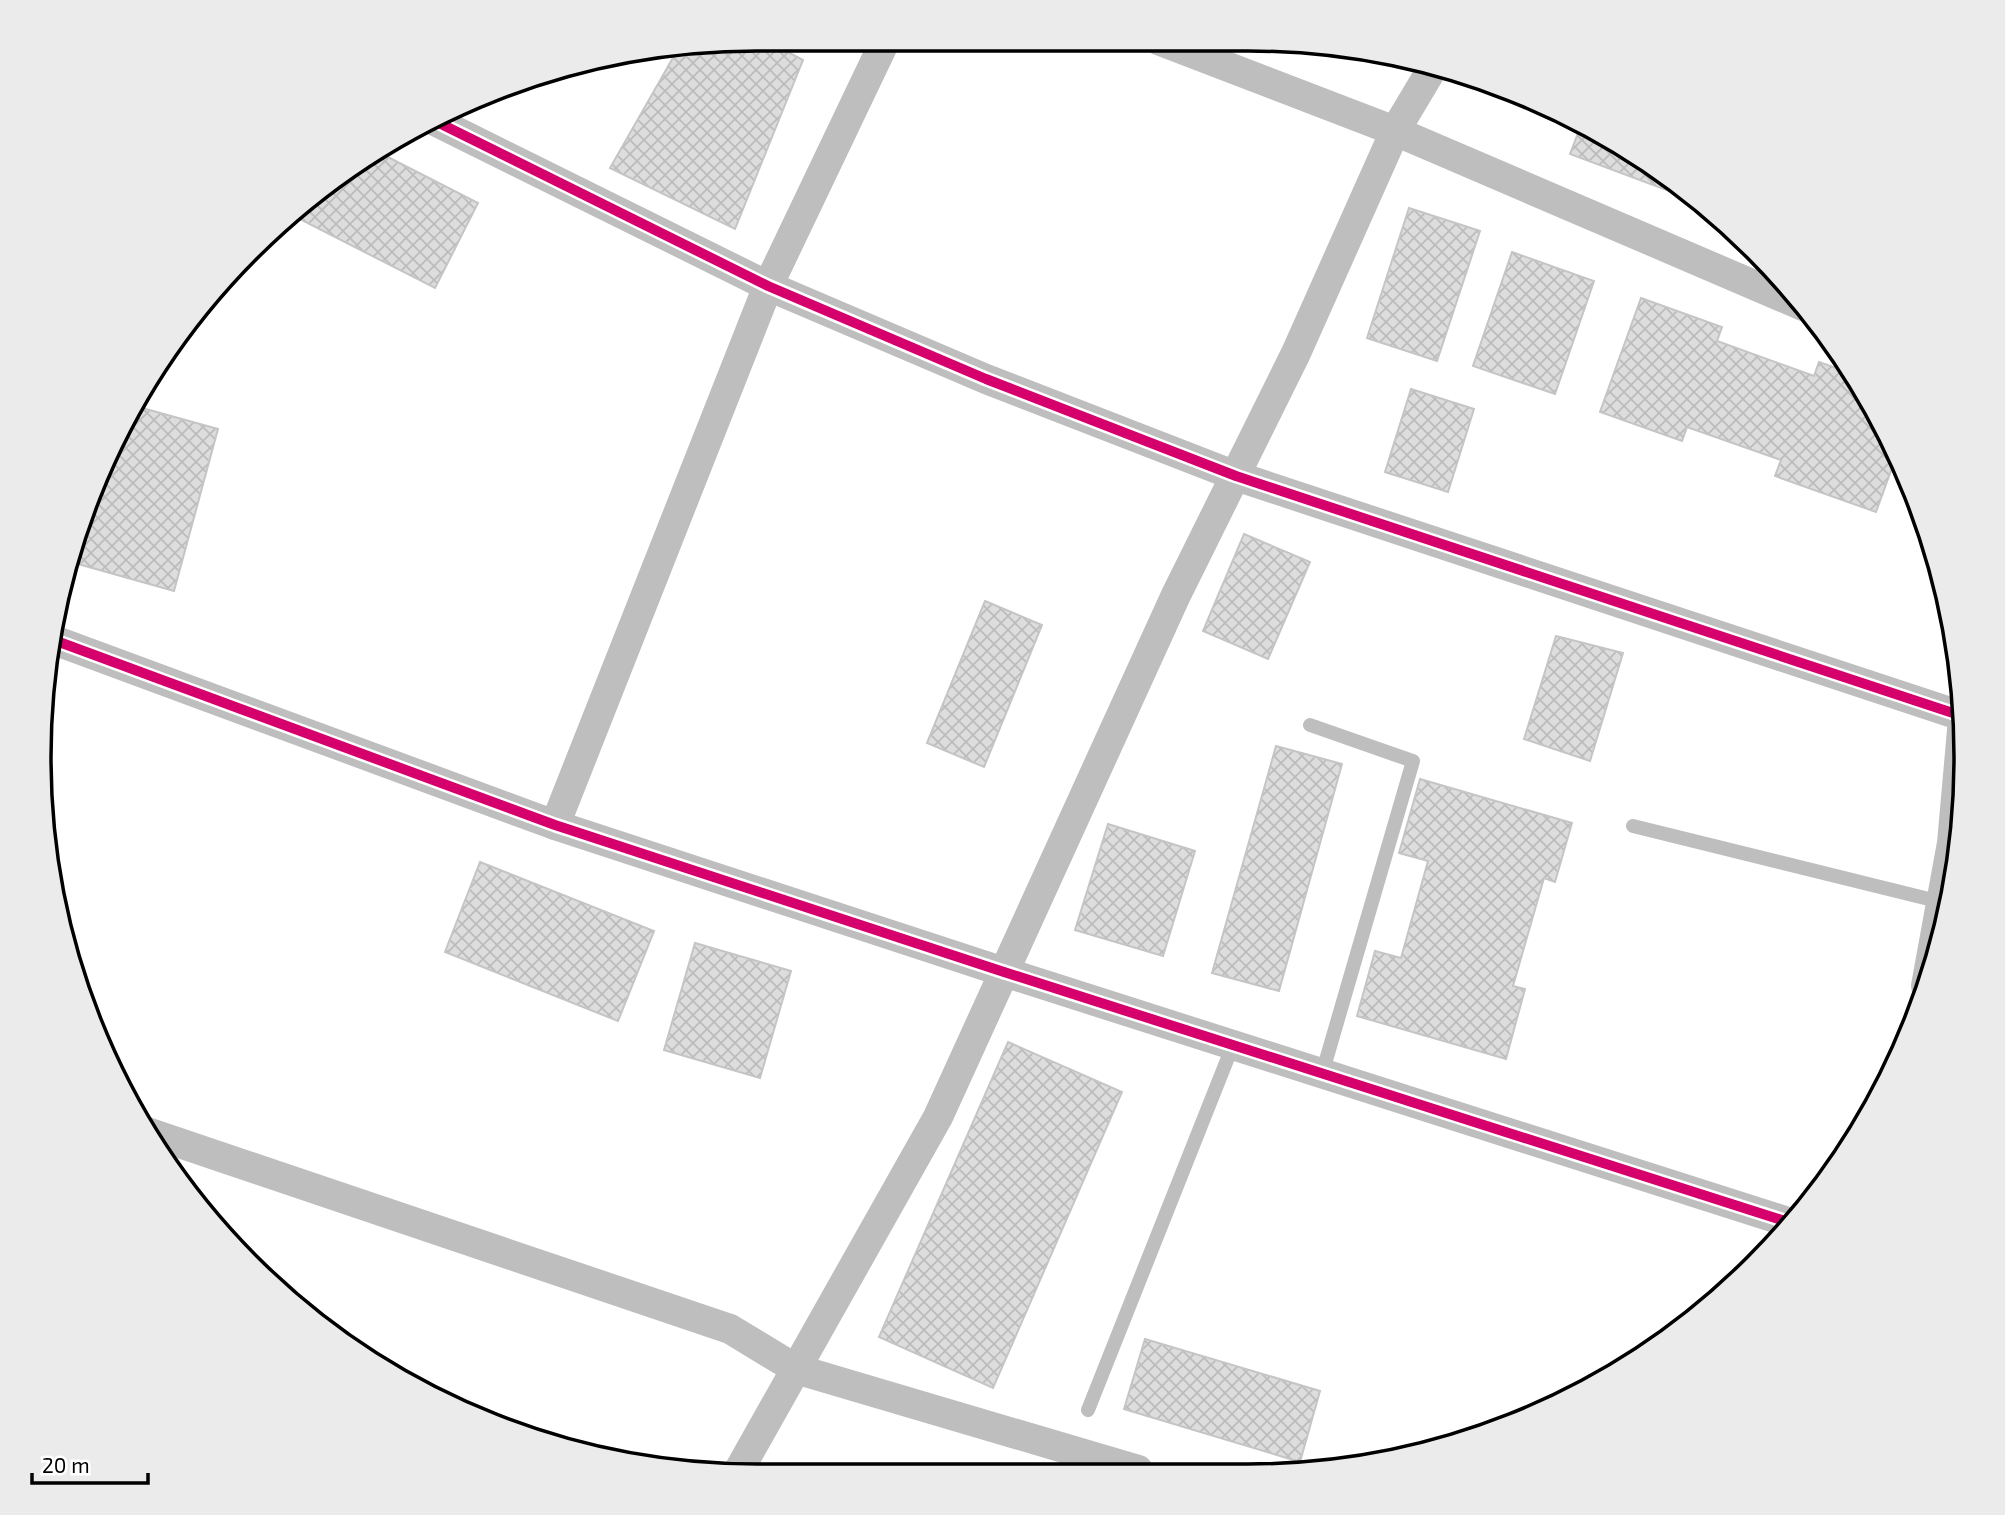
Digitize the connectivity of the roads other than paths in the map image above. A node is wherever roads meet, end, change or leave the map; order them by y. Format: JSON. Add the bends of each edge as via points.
{"nodes":[{"id":1,"x":880,"y":51,"type":"edge"},
{"id":2,"x":1186,"y":51,"type":"edge"},
{"id":3,"x":1429,"y":75,"type":"edge"},
{"id":4,"x":443,"y":125,"type":"edge"},
{"id":5,"x":1395,"y":131,"type":"junction"},
{"id":6,"x":768,"y":286,"type":"junction"},
{"id":7,"x":1784,"y":298,"type":"edge"},
{"id":8,"x":1236,"y":476,"type":"junction"},
{"id":9,"x":60,"y":643,"type":"edge"},
{"id":10,"x":1953,"y":715,"type":"edge"},
{"id":11,"x":1310,"y":724,"type":"dead end"},
{"id":12,"x":555,"y":825,"type":"junction"},
{"id":13,"x":1633,"y":826,"type":"dead end"},
{"id":14,"x":1939,"y":902,"type":"edge"},
{"id":15,"x":1004,"y":972,"type":"junction"},
{"id":16,"x":1233,"y":1045,"type":"junction"},
{"id":17,"x":1322,"y":1074,"type":"junction"},
{"id":18,"x":162,"y":1137,"type":"edge"},
{"id":19,"x":1782,"y":1220,"type":"edge"},
{"id":20,"x":796,"y":1369,"type":"junction"},
{"id":21,"x":1088,"y":1410,"type":"dead end"},
{"id":22,"x":743,"y":1464,"type":"edge"},
{"id":23,"x":1118,"y":1464,"type":"edge"}],
"edges":[{"from":1,"to":6,"type":"street"},
{"from":2,"to":5,"type":"street"},
{"from":3,"to":5,"type":"street"},
{"from":4,"to":6,"type":"street"},
{"from":5,"to":7,"type":"street"},
{"from":5,"to":8,"type":"street"},
{"from":6,"to":8,"type":"street","via":[[986,379]]},
{"from":6,"to":12,"type":"street"},
{"from":8,"to":10,"type":"street"},
{"from":8,"to":15,"type":"street","via":[[1175,595]]},
{"from":9,"to":12,"type":"street"},
{"from":11,"to":17,"type":"lane","via":[[1413,761]]},
{"from":12,"to":15,"type":"street"},
{"from":13,"to":14,"type":"lane"},
{"from":15,"to":16,"type":"street"},
{"from":15,"to":20,"type":"street","via":[[938,1117]]},
{"from":16,"to":17,"type":"street"},
{"from":16,"to":21,"type":"lane"},
{"from":17,"to":19,"type":"street"},
{"from":18,"to":20,"type":"street","via":[[730,1329]]},
{"from":20,"to":22,"type":"street"},
{"from":20,"to":23,"type":"street"}]}
